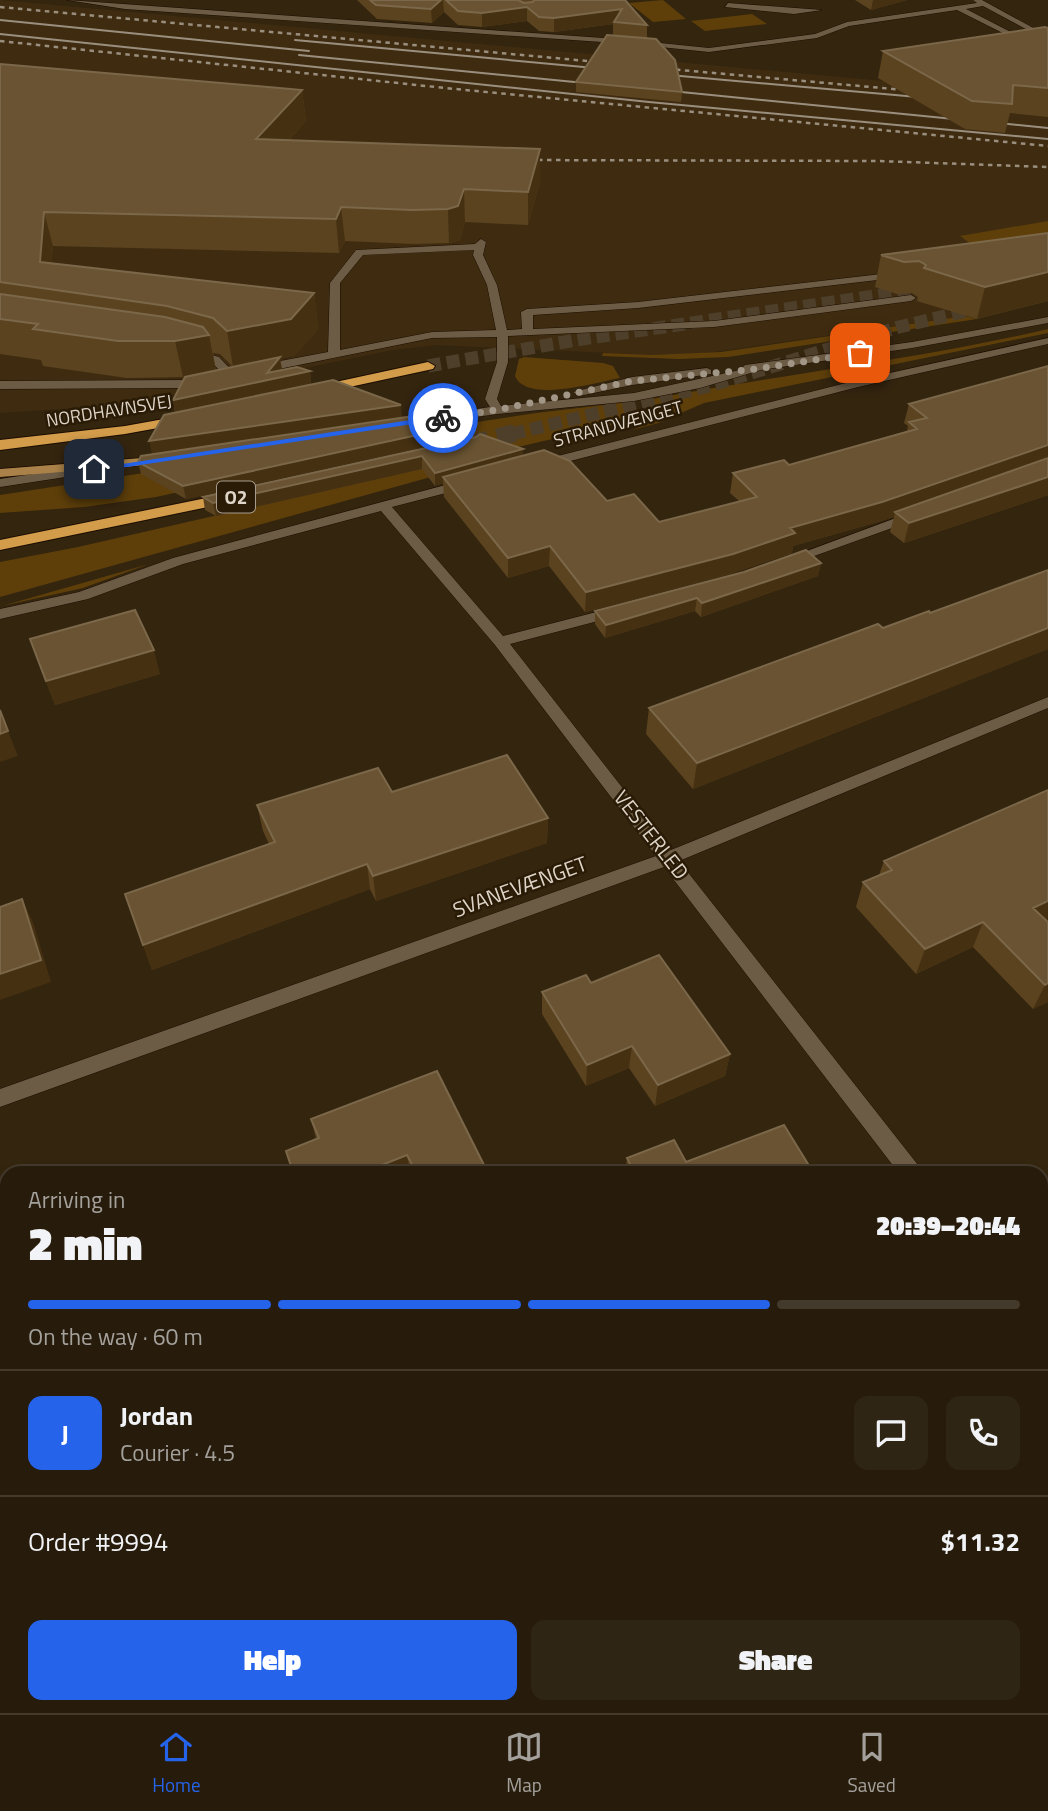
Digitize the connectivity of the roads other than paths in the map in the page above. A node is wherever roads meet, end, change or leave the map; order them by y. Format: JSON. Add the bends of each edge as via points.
{"nodes":[{"id":1,"x":71,"y":0,"type":"edge"},
{"id":2,"x":78,"y":0,"type":"edge"},
{"id":3,"x":84,"y":0,"type":"edge"},
{"id":4,"x":192,"y":0,"type":"edge"},
{"id":5,"x":807,"y":0,"type":"edge"},
{"id":6,"x":945,"y":0,"type":"edge"},
{"id":7,"x":980,"y":2,"type":"edge"},
{"id":8,"x":728,"y":5,"type":"dead end"},
{"id":9,"x":958,"y":7,"type":"junction"},
{"id":10,"x":818,"y":10,"type":"junction"},
{"id":11,"x":200,"y":12,"type":"junction"},
{"id":12,"x":830,"y":16,"type":"dead end"},
{"id":13,"x":838,"y":20,"type":"dead end"},
{"id":14,"x":848,"y":24,"type":"junction"},
{"id":15,"x":1048,"y":39,"type":"edge"},
{"id":16,"x":1048,"y":54,"type":"edge"},
{"id":17,"x":912,"y":274,"type":"edge"},
{"id":18,"x":911,"y":298,"type":"dead end"},
{"id":19,"x":1048,"y":320,"type":"edge"},
{"id":20,"x":528,"y":332,"type":"junction"},
{"id":21,"x":502,"y":333,"type":"junction"},
{"id":22,"x":1048,"y":341,"type":"edge"},
{"id":23,"x":174,"y":348,"type":"edge"},
{"id":24,"x":334,"y":353,"type":"junction"},
{"id":25,"x":428,"y":366,"type":"tunnel mouth"},
{"id":26,"x":230,"y":375,"type":"junction"},
{"id":27,"x":0,"y":385,"type":"edge"},
{"id":28,"x":308,"y":392,"type":"edge"},
{"id":29,"x":497,"y":410,"type":"junction"},
{"id":30,"x":203,"y":415,"type":"edge"},
{"id":31,"x":405,"y":423,"type":"edge"},
{"id":32,"x":0,"y":445,"type":"edge"},
{"id":33,"x":148,"y":461,"type":"joint"},
{"id":34,"x":535,"y":466,"type":"edge"},
{"id":35,"x":0,"y":473,"type":"edge"},
{"id":36,"x":484,"y":479,"type":"edge"},
{"id":37,"x":0,"y":483,"type":"edge"},
{"id":38,"x":245,"y":495,"type":"edge"},
{"id":39,"x":383,"y":505,"type":"junction"},
{"id":40,"x":924,"y":512,"type":"edge"},
{"id":41,"x":0,"y":545,"type":"edge"},
{"id":42,"x":774,"y":566,"type":"edge"},
{"id":43,"x":631,"y":608,"type":"edge"},
{"id":44,"x":0,"y":614,"type":"edge"},
{"id":45,"x":500,"y":642,"type":"junction"},
{"id":46,"x":1048,"y":702,"type":"edge"},
{"id":47,"x":669,"y":858,"type":"junction"},
{"id":48,"x":0,"y":1098,"type":"edge"},
{"id":49,"x":905,"y":1166,"type":"edge"}],
"edges":[{"from":1,"to":2,"type":"street"},
{"from":2,"to":3,"type":"street"},
{"from":2,"to":11,"type":"street"},
{"from":4,"to":11,"type":"street"},
{"from":5,"to":10,"type":"street"},
{"from":6,"to":9,"type":"street"},
{"from":7,"to":9,"type":"street"},
{"from":7,"to":15,"type":"street"},
{"from":8,"to":10,"type":"street"},
{"from":9,"to":14,"type":"street"},
{"from":9,"to":16,"type":"street"},
{"from":10,"to":12,"type":"street"},
{"from":11,"to":14,"type":"street","via":[[709,51],[817,36]]},
{"from":13,"to":14,"type":"street"},
{"from":17,"to":20,"type":"street","via":[[651,304],[527,312]]},
{"from":18,"to":20,"type":"street","via":[[714,324]]},
{"from":19,"to":29,"type":"street","name":"STRANDVÆNGET","via":[[756,369],[634,397]]},
{"from":20,"to":21,"type":"street"},
{"from":21,"to":24,"type":"street","via":[[432,335]]},
{"from":21,"to":24,"type":"street","via":[[484,261],[478,255],[480,245],[360,252],[335,283]]},
{"from":21,"to":29,"type":"street","via":[[505,352],[491,398]]},
{"from":22,"to":34,"type":"street","name":"STRANDVÆNGET","via":[[950,360]]},
{"from":23,"to":26,"type":"street","via":[[215,359]]},
{"from":24,"to":26,"type":"street"},
{"from":25,"to":28,"type":"highway"},
{"from":26,"to":27,"type":"street","via":[[183,384]]},
{"from":29,"to":31,"type":"street","name":"STRANDVÆNGET"},
{"from":30,"to":32,"type":"highway","name":"NORDHAVNSVEJ"},
{"from":33,"to":35,"type":"main road"},
{"from":33,"to":37,"type":"street"},
{"from":36,"to":39,"type":"street"},
{"from":38,"to":41,"type":"highway","number":"O2"},
{"from":39,"to":44,"type":"street","via":[[178,561],[83,596]]},
{"from":39,"to":45,"type":"street","name":"VESTERLED"},
{"from":40,"to":42,"type":"street"},
{"from":43,"to":45,"type":"street"},
{"from":45,"to":47,"type":"street","name":"VESTERLED"},
{"from":46,"to":47,"type":"street","name":"SVANEVÆNGET"},
{"from":47,"to":48,"type":"street","name":"SVANEVÆNGET"},
{"from":47,"to":49,"type":"street","name":"VESTERLED"}]}
